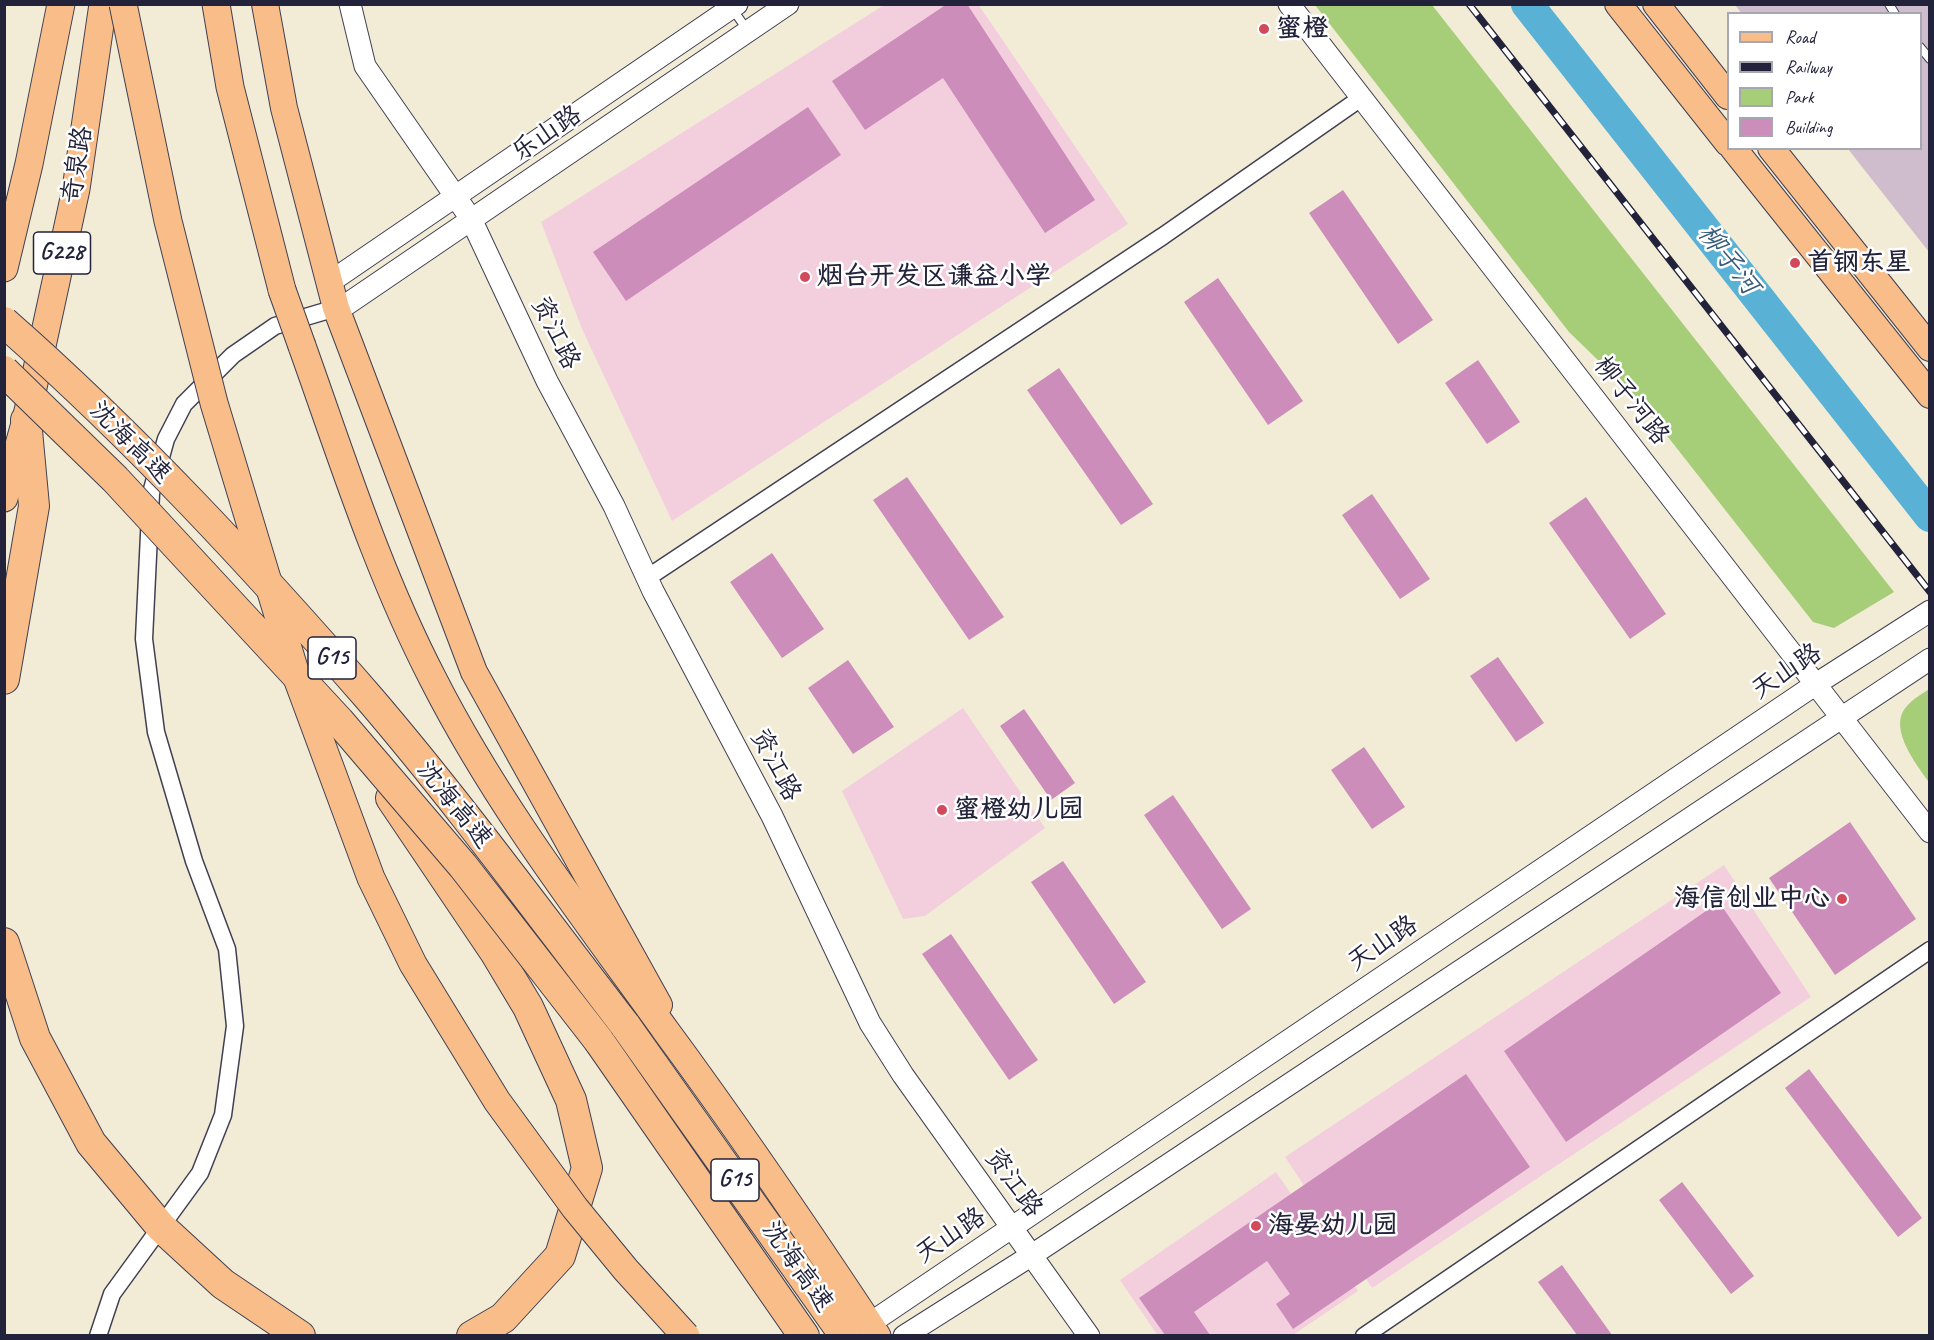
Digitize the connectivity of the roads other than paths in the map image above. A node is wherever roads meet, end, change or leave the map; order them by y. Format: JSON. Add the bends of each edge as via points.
{"nodes":[{"id":1,"x":61,"y":4,"type":"edge"},
{"id":2,"x":103,"y":4,"type":"edge"},
{"id":3,"x":123,"y":4,"type":"edge"},
{"id":4,"x":216,"y":4,"type":"edge"},
{"id":5,"x":265,"y":4,"type":"edge"},
{"id":6,"x":350,"y":4,"type":"edge"},
{"id":7,"x":788,"y":4,"type":"edge"},
{"id":8,"x":1289,"y":4,"type":"edge"},
{"id":9,"x":1618,"y":4,"type":"edge"},
{"id":10,"x":1656,"y":4,"type":"edge"},
{"id":11,"x":733,"y":6,"type":"edge"},
{"id":12,"x":748,"y":32,"type":"junction"},
{"id":13,"x":1727,"y":95,"type":"edge"},
{"id":14,"x":1361,"y":98,"type":"junction"},
{"id":15,"x":1727,"y":142,"type":"edge"},
{"id":16,"x":1735,"y":150,"type":"edge"},
{"id":17,"x":1773,"y":150,"type":"edge"},
{"id":18,"x":455,"y":195,"type":"junction"},
{"id":19,"x":471,"y":219,"type":"junction"},
{"id":20,"x":4,"y":268,"type":"edge"},
{"id":21,"x":330,"y":282,"type":"junction"},
{"id":22,"x":337,"y":309,"type":"junction"},
{"id":23,"x":4,"y":322,"type":"edge"},
{"id":24,"x":1929,"y":348,"type":"edge"},
{"id":25,"x":4,"y":371,"type":"edge"},
{"id":26,"x":1929,"y":395,"type":"edge"},
{"id":27,"x":26,"y":420,"type":"junction"},
{"id":28,"x":4,"y":498,"type":"edge"},
{"id":29,"x":647,"y":578,"type":"junction"},
{"id":30,"x":1926,"y":613,"type":"edge"},
{"id":31,"x":1929,"y":658,"type":"edge"},
{"id":32,"x":4,"y":679,"type":"edge"},
{"id":33,"x":1816,"y":684,"type":"junction"},
{"id":34,"x":1841,"y":716,"type":"junction"},
{"id":35,"x":339,"y":721,"type":"junction"},
{"id":36,"x":1929,"y":832,"type":"edge"},
{"id":37,"x":4,"y":943,"type":"edge"},
{"id":38,"x":1929,"y":950,"type":"edge"},
{"id":39,"x":696,"y":1071,"type":"junction"},
{"id":40,"x":1012,"y":1227,"type":"junction"},
{"id":41,"x":1032,"y":1255,"type":"junction"},
{"id":42,"x":864,"y":1332,"type":"edge"},
{"id":43,"x":98,"y":1335,"type":"edge"},
{"id":44,"x":300,"y":1335,"type":"edge"},
{"id":45,"x":472,"y":1335,"type":"edge"},
{"id":46,"x":686,"y":1335,"type":"edge"},
{"id":47,"x":804,"y":1335,"type":"edge"},
{"id":48,"x":904,"y":1335,"type":"edge"},
{"id":49,"x":1089,"y":1335,"type":"edge"},
{"id":50,"x":1364,"y":1335,"type":"edge"}],
"edges":[{"from":1,"to":20,"type":"highway","name":"奇泉路","number":"G228"},
{"from":2,"to":27,"type":"highway","name":"奇泉路","number":"G228","via":[[76,189]]},
{"from":3,"to":46,"type":"highway","bridge":true,"via":[[168,221],[214,403],[297,678],[371,878],[413,964],[497,1101],[582,1217]]},
{"from":4,"to":39,"type":"highway","bridge":true,"via":[[230,87],[282,290],[377,559],[433,679],[489,779]]},
{"from":5,"to":21,"type":"main road","via":[[284,108]]},
{"from":6,"to":18,"type":"street","name":"资江路","via":[[365,66]]},
{"from":7,"to":12,"type":"street","name":"乐山路"},
{"from":8,"to":14,"type":"street","name":"柳子河路"},
{"from":9,"to":15,"type":"main road"},
{"from":10,"to":13,"type":"main road"},
{"from":11,"to":12,"type":"lane"},
{"from":11,"to":18,"type":"street","name":"乐山路"},
{"from":12,"to":19,"type":"street","name":"乐山路"},
{"from":14,"to":29,"type":"street","via":[[1163,236]]},
{"from":14,"to":33,"type":"street","name":"柳子河路"},
{"from":16,"to":26,"type":"main road"},
{"from":17,"to":24,"type":"main road"},
{"from":18,"to":19,"type":"street","name":"资江路"},
{"from":18,"to":21,"type":"street","name":"乐山路"},
{"from":19,"to":22,"type":"street","name":"乐山路"},
{"from":19,"to":29,"type":"street","name":"资江路","via":[[547,381],[614,506]]},
{"from":21,"to":22,"type":"main road"},
{"from":22,"to":39,"type":"main road","via":[[474,672]]},
{"from":22,"to":43,"type":"street","via":[[275,326],[234,355],[184,404],[166,439],[151,494],[144,639],[156,732],[194,861],[227,949],[235,1026],[222,1115],[200,1173],[112,1294]]},
{"from":23,"to":42,"type":"highway","name":"沈海高速","number":"G15","bridge":true,"via":[[202,513],[369,699]]},
{"from":25,"to":35,"type":"highway","name":"沈海高速","number":"G15","bridge":true,"via":[[116,479]]},
{"from":27,"to":28,"type":"highway","name":"奇泉路","number":"G228"},
{"from":27,"to":32,"type":"highway","via":[[34,506]]},
{"from":29,"to":40,"type":"street","name":"资江路","via":[[772,816],[870,1023]]},
{"from":30,"to":33,"type":"street","name":"天山路"},
{"from":31,"to":34,"type":"street"},
{"from":33,"to":34,"type":"street","name":"柳子河路"},
{"from":33,"to":40,"type":"street","name":"天山路"},
{"from":34,"to":36,"type":"street","name":"柳子河路"},
{"from":34,"to":41,"type":"street"},
{"from":35,"to":45,"type":"highway","bridge":true,"via":[[528,1007],[571,1100],[587,1167],[560,1256],[503,1318]]},
{"from":35,"to":47,"type":"highway","name":"沈海高速","number":"G15","bridge":true,"via":[[463,866],[598,1041]]},
{"from":37,"to":44,"type":"highway","via":[[35,1038],[91,1143],[161,1227],[214,1276]]},
{"from":38,"to":50,"type":"street"},
{"from":39,"to":42,"type":"highway"},
{"from":40,"to":41,"type":"street","name":"资江路"},
{"from":40,"to":42,"type":"street","name":"天山路"},
{"from":41,"to":48,"type":"street"},
{"from":41,"to":49,"type":"street","name":"资江路"}]}
